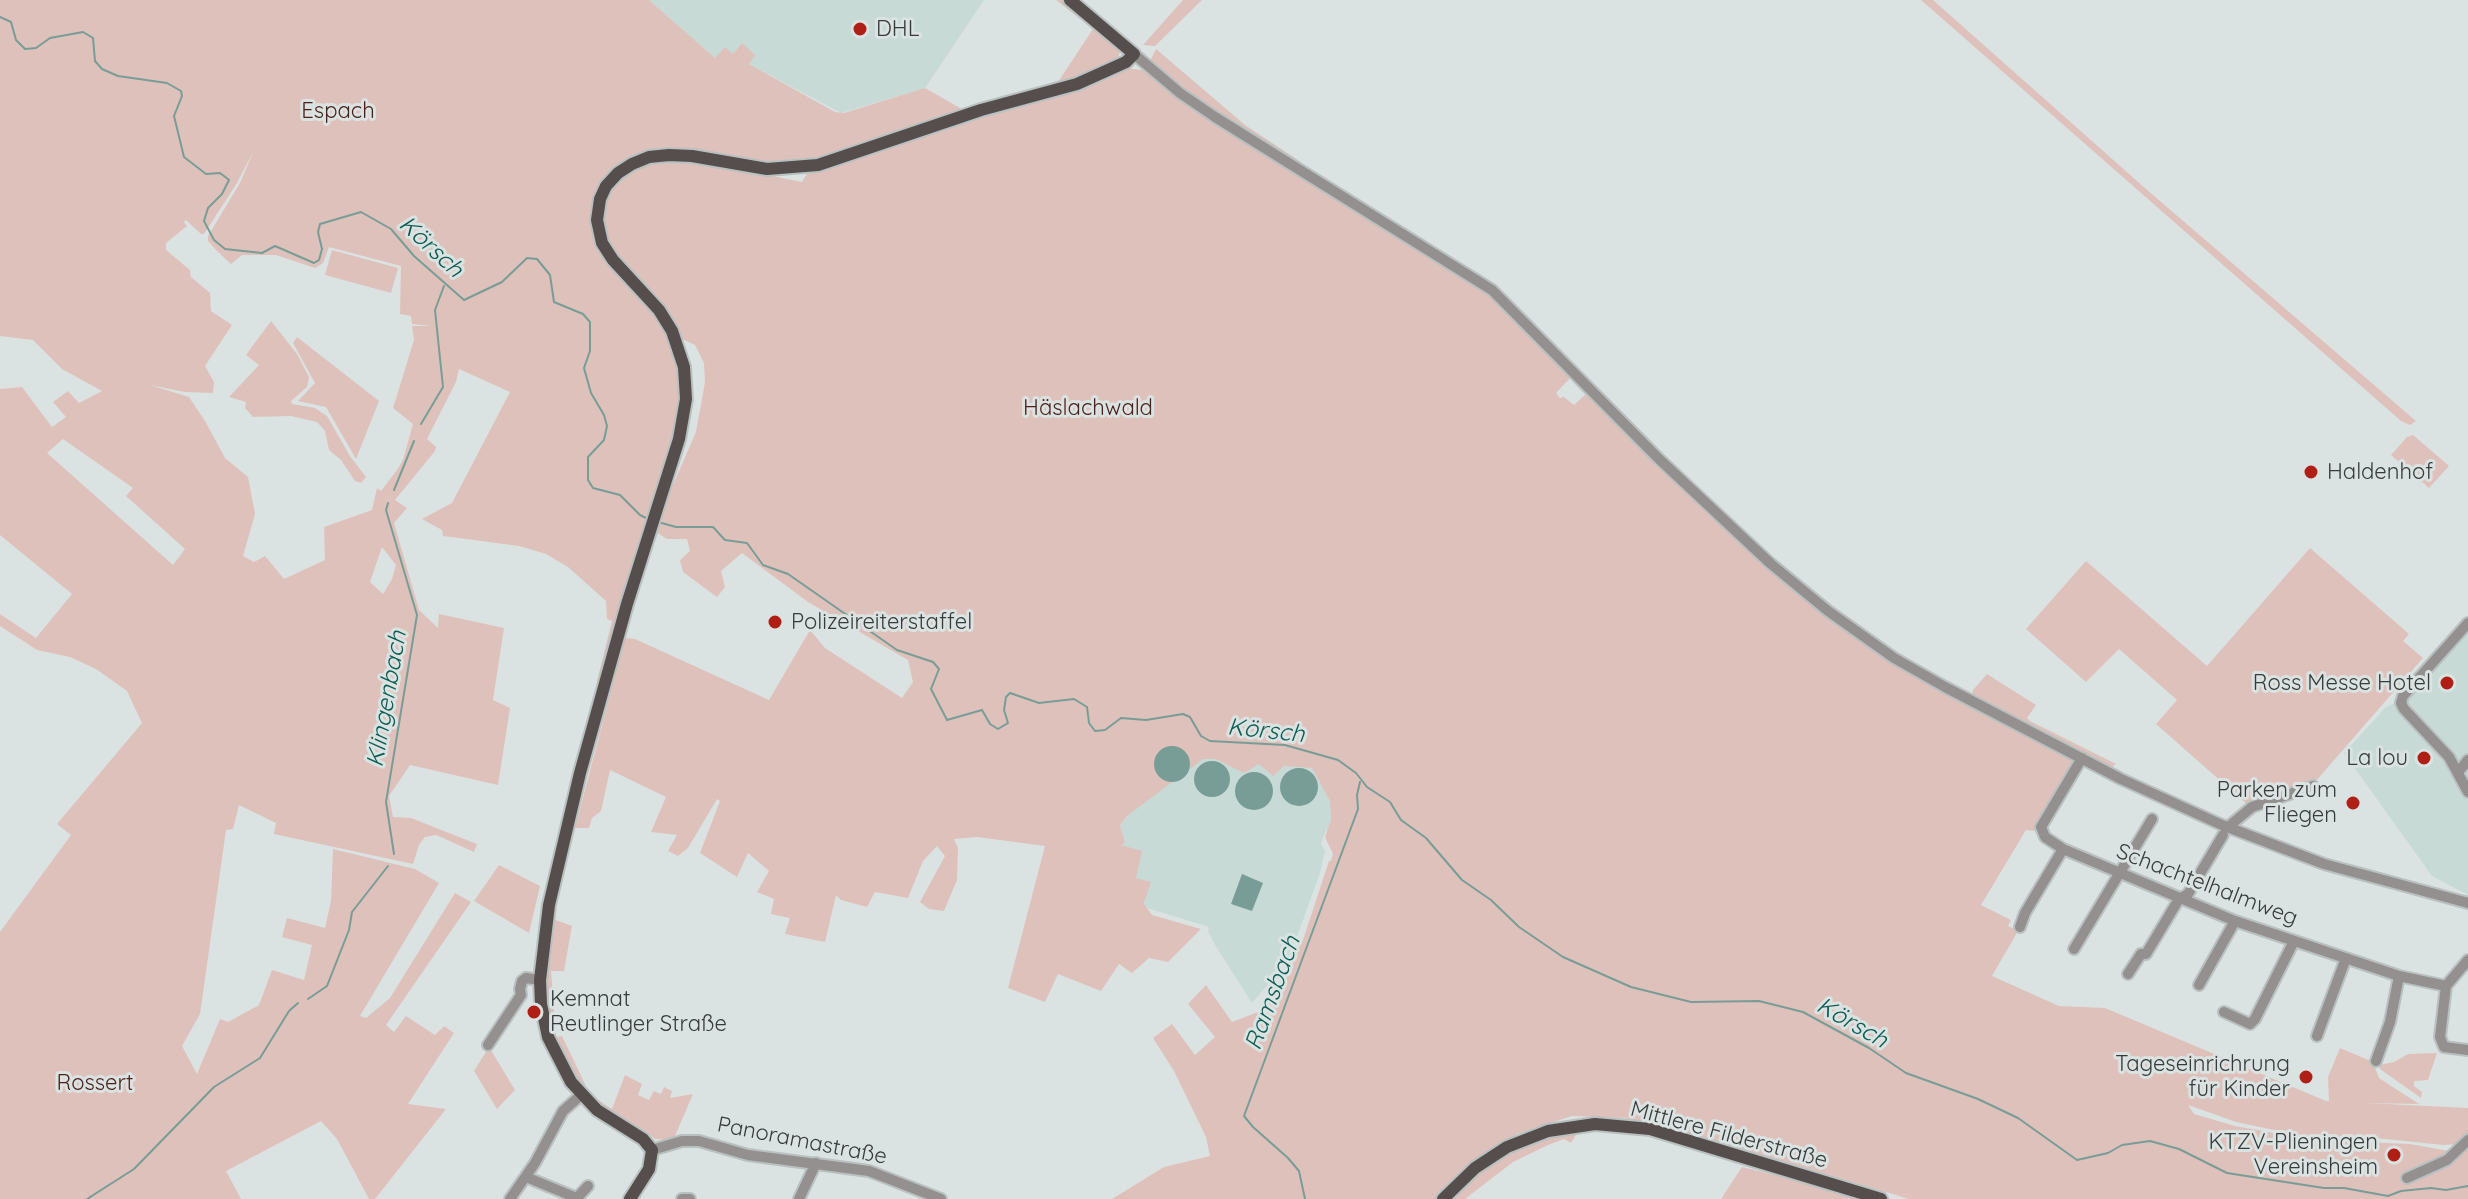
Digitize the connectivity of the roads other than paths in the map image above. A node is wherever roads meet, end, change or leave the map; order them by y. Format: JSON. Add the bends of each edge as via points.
{"nodes":[{"id":1,"x":1070,"y":0,"type":"edge"},
{"id":2,"x":1134,"y":54,"type":"junction"},
{"id":3,"x":2468,"y":623,"type":"edge"},
{"id":4,"x":2082,"y":758,"type":"junction"},
{"id":5,"x":2468,"y":760,"type":"edge"},
{"id":6,"x":2459,"y":771,"type":"junction"},
{"id":7,"x":2313,"y":786,"type":"dead end"},
{"id":8,"x":2468,"y":792,"type":"edge"},
{"id":9,"x":2152,"y":819,"type":"dead end"},
{"id":10,"x":2226,"y":831,"type":"junction"},
{"id":11,"x":2063,"y":849,"type":"junction"},
{"id":12,"x":2119,"y":873,"type":"junction"},
{"id":13,"x":2179,"y":899,"type":"junction"},
{"id":14,"x":2468,"y":903,"type":"edge"},
{"id":15,"x":2235,"y":921,"type":"junction"},
{"id":16,"x":2020,"y":927,"type":"dead end"},
{"id":17,"x":2294,"y":941,"type":"junction"},
{"id":18,"x":2074,"y":949,"type":"dead end"},
{"id":19,"x":2346,"y":958,"type":"junction"},
{"id":20,"x":2468,"y":960,"type":"edge"},
{"id":21,"x":2128,"y":974,"type":"dead end"},
{"id":22,"x":2399,"y":976,"type":"junction"},
{"id":23,"x":540,"y":980,"type":"junction"},
{"id":24,"x":2199,"y":985,"type":"dead end"},
{"id":25,"x":2446,"y":986,"type":"junction"},
{"id":26,"x":521,"y":995,"type":"junction"},
{"id":27,"x":541,"y":1004,"type":"junction"},
{"id":28,"x":2224,"y":1012,"type":"dead end"},
{"id":29,"x":2317,"y":1036,"type":"dead end"},
{"id":30,"x":488,"y":1045,"type":"dead end"},
{"id":31,"x":2468,"y":1050,"type":"edge"},
{"id":32,"x":2376,"y":1061,"type":"dead end"},
{"id":33,"x":581,"y":1095,"type":"junction"},
{"id":34,"x":2468,"y":1140,"type":"edge"},
{"id":35,"x":652,"y":1150,"type":"junction"},
{"id":36,"x":816,"y":1163,"type":"junction"},
{"id":37,"x":526,"y":1177,"type":"junction"},
{"id":38,"x":2407,"y":1178,"type":"dead end"},
{"id":39,"x":588,"y":1186,"type":"dead end"},
{"id":40,"x":510,"y":1199,"type":"edge"},
{"id":41,"x":630,"y":1199,"type":"edge"},
{"id":42,"x":682,"y":1199,"type":"edge"},
{"id":43,"x":690,"y":1199,"type":"edge"},
{"id":44,"x":799,"y":1199,"type":"edge"},
{"id":45,"x":941,"y":1199,"type":"edge"},
{"id":46,"x":1443,"y":1199,"type":"edge"},
{"id":47,"x":1881,"y":1199,"type":"edge"}],
"edges":[{"from":1,"to":2,"type":"main road"},
{"from":2,"to":4,"type":"street","via":[[1222,122],[1492,290],[1676,476],[1836,618],[1918,672]]},
{"from":2,"to":23,"type":"main road","via":[[1093,78],[818,165],[767,169],[669,155],[640,160],[615,175],[600,199],[599,236],[669,325],[680,350],[686,404],[580,773],[542,947]]},
{"from":3,"to":6,"type":"street","via":[[2401,703]]},
{"from":4,"to":10,"type":"street"},
{"from":4,"to":11,"type":"street","via":[[2041,827],[2045,837]]},
{"from":5,"to":6,"type":"street"},
{"from":6,"to":8,"type":"street"},
{"from":7,"to":10,"type":"street","via":[[2252,807]]},
{"from":9,"to":12,"type":"street"},
{"from":10,"to":13,"type":"street","via":[[2188,894]]},
{"from":10,"to":14,"type":"street"},
{"from":11,"to":12,"type":"street","name":"Schachtelhalmweg"},
{"from":11,"to":16,"type":"street"},
{"from":12,"to":13,"type":"street","name":"Schachtelhalmweg"},
{"from":12,"to":18,"type":"street"},
{"from":13,"to":15,"type":"street","name":"Schachtelhalmweg"},
{"from":13,"to":21,"type":"street"},
{"from":15,"to":17,"type":"street","name":"Schachtelhalmweg"},
{"from":15,"to":24,"type":"street"},
{"from":17,"to":19,"type":"street","name":"Schachtelhalmweg"},
{"from":17,"to":28,"type":"street","via":[[2255,1019],[2250,1024]]},
{"from":19,"to":22,"type":"street","name":"Schachtelhalmweg"},
{"from":19,"to":29,"type":"street"},
{"from":20,"to":25,"type":"street"},
{"from":22,"to":25,"type":"street","name":"Schachtelhalmweg"},
{"from":22,"to":32,"type":"street"},
{"from":23,"to":26,"type":"street","via":[[522,981]]},
{"from":23,"to":27,"type":"main road"},
{"from":25,"to":31,"type":"street","via":[[2440,1042]]},
{"from":26,"to":27,"type":"street"},
{"from":26,"to":30,"type":"street"},
{"from":27,"to":33,"type":"main road","via":[[555,1054]]},
{"from":33,"to":35,"type":"main road"},
{"from":33,"to":37,"type":"street","via":[[565,1108]]},
{"from":34,"to":38,"type":"street","via":[[2447,1160]]},
{"from":35,"to":36,"type":"street","name":"Panoramastraße","via":[[691,1140],[748,1155]]},
{"from":35,"to":41,"type":"main road","via":[[649,1169]]},
{"from":36,"to":44,"type":"street"},
{"from":36,"to":45,"type":"street","name":"Panoramastraße","via":[[869,1171]]},
{"from":37,"to":39,"type":"street","via":[[577,1198]]},
{"from":37,"to":40,"type":"street"},
{"from":42,"to":43,"type":"street"},
{"from":46,"to":47,"type":"main road","name":"Mittlere Filderstraße","via":[[1475,1168],[1526,1138],[1571,1126],[1619,1124]]}]}
